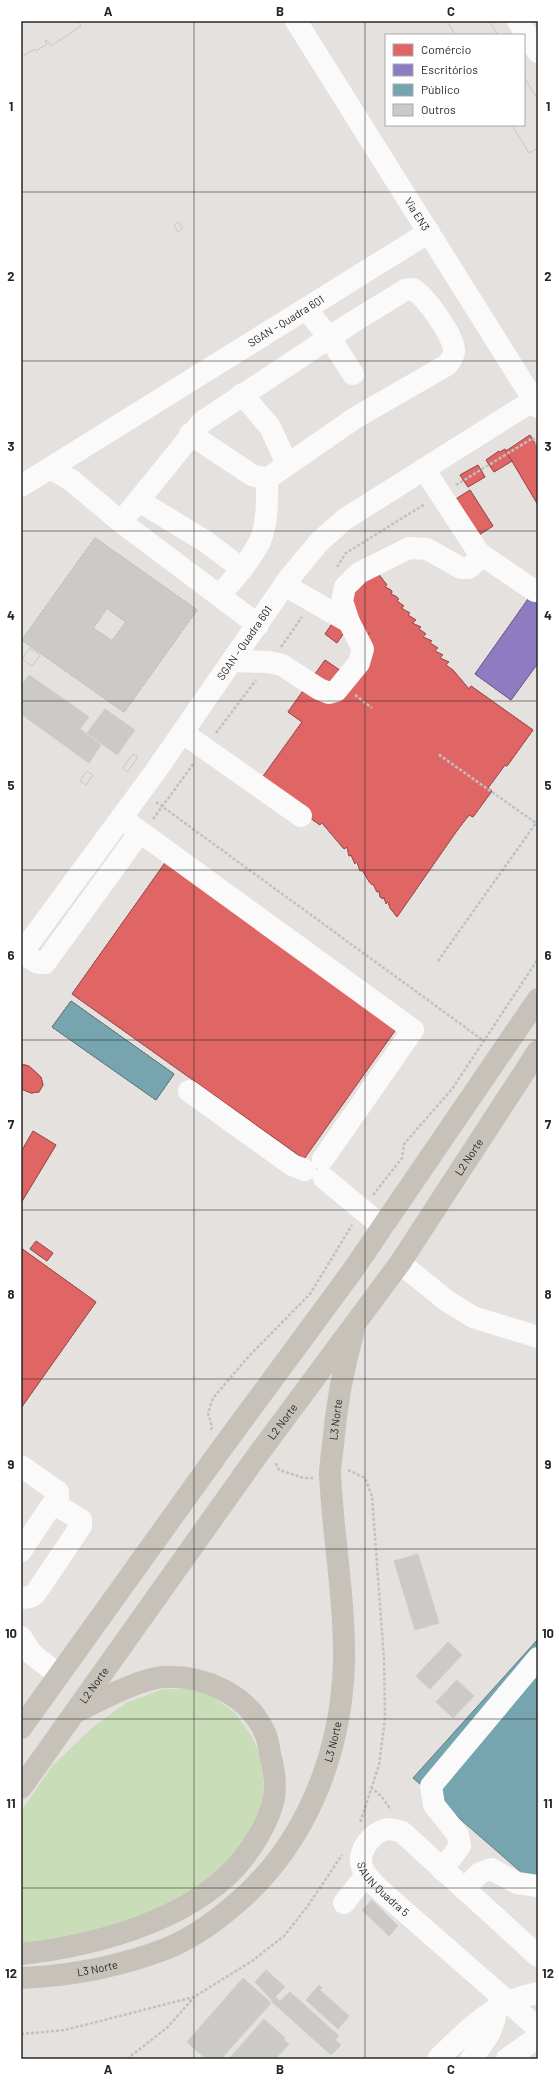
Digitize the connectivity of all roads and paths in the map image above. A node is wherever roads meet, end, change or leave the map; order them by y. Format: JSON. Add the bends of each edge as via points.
{"nodes":[{"id":1,"x":296,"y":21,"type":"edge"},
{"id":2,"x":518,"y":21,"type":"edge"},
{"id":3,"x":538,"y":52,"type":"edge"},
{"id":4,"x":429,"y":232,"type":"junction"},
{"id":5,"x":306,"y":309,"type":"junction"},
{"id":6,"x":329,"y":337,"type":"junction"},
{"id":7,"x":353,"y":374,"type":"dead end"},
{"id":8,"x":242,"y":394,"type":"junction"},
{"id":9,"x":536,"y":404,"type":"edge"},
{"id":10,"x":190,"y":434,"type":"junction"},
{"id":11,"x":287,"y":464,"type":"junction"},
{"id":12,"x":50,"y":468,"type":"junction"},
{"id":13,"x":424,"y":469,"type":"junction"},
{"id":14,"x":267,"y":479,"type":"junction"},
{"id":15,"x":21,"y":486,"type":"edge"},
{"id":16,"x":139,"y":501,"type":"junction"},
{"id":17,"x":121,"y":522,"type":"junction"},
{"id":18,"x":479,"y":552,"type":"junction"},
{"id":19,"x":242,"y":569,"type":"junction"},
{"id":20,"x":284,"y":585,"type":"junction"},
{"id":21,"x":535,"y":591,"type":"dead end"},
{"id":22,"x":219,"y":596,"type":"junction"},
{"id":23,"x":349,"y":622,"type":"junction"},
{"id":24,"x":258,"y":625,"type":"junction"},
{"id":25,"x":233,"y":661,"type":"junction"},
{"id":26,"x":183,"y":732,"type":"junction"},
{"id":27,"x":438,"y":754,"type":"dead end"},
{"id":28,"x":153,"y":799,"type":"dead end"},
{"id":29,"x":301,"y":816,"type":"dead end"},
{"id":30,"x":121,"y":818,"type":"junction"},
{"id":31,"x":537,"y":822,"type":"edge"},
{"id":32,"x":140,"y":832,"type":"junction"},
{"id":33,"x":21,"y":954,"type":"edge"},
{"id":34,"x":438,"y":961,"type":"dead end"},
{"id":35,"x":538,"y":999,"type":"edge"},
{"id":36,"x":484,"y":1041,"type":"dead end"},
{"id":37,"x":538,"y":1051,"type":"edge"},
{"id":38,"x":189,"y":1091,"type":"dead end"},
{"id":39,"x":317,"y":1169,"type":"junction"},
{"id":40,"x":383,"y":1227,"type":"junction"},
{"id":41,"x":400,"y":1263,"type":"junction"},
{"id":42,"x":356,"y":1321,"type":"junction"},
{"id":43,"x":538,"y":1337,"type":"edge"},
{"id":44,"x":21,"y":1466,"type":"edge"},
{"id":45,"x":56,"y":1506,"type":"junction"},
{"id":46,"x":21,"y":1551,"type":"edge"},
{"id":47,"x":21,"y":1598,"type":"edge"},
{"id":48,"x":21,"y":1637,"type":"edge"},
{"id":49,"x":538,"y":1658,"type":"edge"},
{"id":50,"x":62,"y":1665,"type":"junction"},
{"id":51,"x":21,"y":1714,"type":"edge"},
{"id":52,"x":73,"y":1714,"type":"junction"},
{"id":53,"x":21,"y":1728,"type":"edge"},
{"id":54,"x":371,"y":1787,"type":"dead end"},
{"id":55,"x":21,"y":1788,"type":"edge"},
{"id":56,"x":402,"y":1832,"type":"junction"},
{"id":57,"x":442,"y":1870,"type":"junction"},
{"id":58,"x":366,"y":1875,"type":"junction"},
{"id":59,"x":538,"y":1886,"type":"edge"},
{"id":60,"x":464,"y":1889,"type":"junction"},
{"id":61,"x":344,"y":1903,"type":"dead end"},
{"id":62,"x":21,"y":1954,"type":"edge"},
{"id":63,"x":538,"y":1955,"type":"edge"},
{"id":64,"x":21,"y":1978,"type":"edge"},
{"id":65,"x":538,"y":1993,"type":"edge"},
{"id":66,"x":194,"y":1997,"type":"dead end"},
{"id":67,"x":502,"y":2006,"type":"junction"},
{"id":68,"x":538,"y":2028,"type":"edge"},
{"id":69,"x":538,"y":2037,"type":"edge"},
{"id":70,"x":127,"y":2059,"type":"edge"},
{"id":71,"x":438,"y":2059,"type":"edge"},
{"id":72,"x":471,"y":2059,"type":"edge"},
{"id":73,"x":507,"y":2059,"type":"edge"}],
"edges":[{"from":1,"to":4,"type":"street","name":"Via EN3"},
{"from":2,"to":3,"type":"street"},
{"from":4,"to":5,"type":"street","name":"SGAN - Quadra 601"},
{"from":4,"to":9,"type":"street","name":"Via EN3"},
{"from":5,"to":6,"type":"street"},
{"from":5,"to":12,"type":"street","name":"SGAN - Quadra 601"},
{"from":6,"to":7,"type":"street"},
{"from":6,"to":8,"type":"street"},
{"from":6,"to":11,"type":"street","via":[[405,290],[413,289],[424,297],[440,321],[453,344],[454,355],[446,365],[355,418]]},
{"from":8,"to":10,"type":"street","via":[[202,422]]},
{"from":8,"to":11,"type":"street","via":[[270,427]]},
{"from":9,"to":13,"type":"street","name":"SGAN - Quadra 601"},
{"from":10,"to":14,"type":"street","via":[[252,475]]},
{"from":10,"to":16,"type":"street"},
{"from":11,"to":14,"type":"street"},
{"from":12,"to":15,"type":"street","name":"SGAN - Quadra 601"},
{"from":12,"to":17,"type":"street","via":[[71,480]]},
{"from":13,"to":18,"type":"street"},
{"from":13,"to":20,"type":"street","name":"SGAN - Quadra 601","via":[[345,519],[320,541]]},
{"from":14,"to":19,"type":"street","via":[[265,523],[260,540]]},
{"from":16,"to":17,"type":"street"},
{"from":16,"to":19,"type":"street","via":[[205,541]]},
{"from":17,"to":22,"type":"street"},
{"from":18,"to":21,"type":"street"},
{"from":18,"to":23,"type":"street","via":[[476,562],[469,568],[461,568],[428,549],[409,548],[359,573],[345,586],[342,601]]},
{"from":19,"to":22,"type":"street"},
{"from":20,"to":23,"type":"street"},
{"from":20,"to":24,"type":"street","name":"SGAN - Quadra 601"},
{"from":22,"to":24,"type":"street"},
{"from":23,"to":25,"type":"street","via":[[363,650],[359,662],[336,691],[329,693],[319,689],[282,664]]},
{"from":24,"to":25,"type":"street","name":"SGAN - Quadra 601"},
{"from":25,"to":26,"type":"street","name":"SGAN - Quadra 601"},
{"from":26,"to":29,"type":"street"},
{"from":26,"to":30,"type":"street","name":"SGAN - Quadra 601"},
{"from":27,"to":31,"type":"path"},
{"from":28,"to":36,"type":"path"},
{"from":30,"to":32,"type":"street"},
{"from":30,"to":33,"type":"street","name":"SGAN - Quadra 601"},
{"from":31,"to":34,"type":"path"},
{"from":32,"to":33,"type":"street","via":[[45,963],[38,963]]},
{"from":32,"to":39,"type":"street","via":[[413,1030]]},
{"from":35,"to":40,"type":"main road"},
{"from":37,"to":41,"type":"main road","name":"L2 Norte"},
{"from":38,"to":39,"type":"street","via":[[292,1165]]},
{"from":39,"to":40,"type":"street"},
{"from":40,"to":50,"type":"main road"},
{"from":41,"to":42,"type":"main road","name":"L2 Norte"},
{"from":41,"to":43,"type":"street","via":[[447,1301],[473,1317]]},
{"from":42,"to":52,"type":"main road","name":"L2 Norte"},
{"from":42,"to":64,"type":"main road","name":"L3 Norte","via":[[341,1378],[330,1473],[342,1602],[344,1662],[340,1717],[328,1762],[310,1809],[286,1851],[248,1894],[211,1924],[169,1947],[114,1965],[56,1977]]},
{"from":44,"to":45,"type":"street","via":[[58,1492]]},
{"from":45,"to":46,"type":"street","via":[[48,1508]]},
{"from":45,"to":47,"type":"street","via":[[81,1520],[81,1526],[35,1594]]},
{"from":48,"to":50,"type":"street","via":[[32,1654]]},
{"from":49,"to":57,"type":"street","via":[[431,1786],[434,1805],[458,1835],[460,1846]]},
{"from":50,"to":51,"type":"main road"},
{"from":50,"to":53,"type":"main road"},
{"from":52,"to":55,"type":"main road","name":"L2 Norte"},
{"from":52,"to":62,"type":"main road","via":[[109,1696],[162,1677],[190,1678],[214,1685],[236,1698],[252,1712],[265,1733],[275,1772],[274,1798],[268,1818],[239,1862],[205,1892],[169,1914],[136,1928],[92,1941]]},
{"from":54,"to":56,"type":"path","via":[[382,1796]]},
{"from":56,"to":57,"type":"street"},
{"from":56,"to":58,"type":"street","name":"SAUN Quadra 5","via":[[392,1829],[373,1835],[362,1852],[362,1866]]},
{"from":57,"to":60,"type":"street"},
{"from":58,"to":61,"type":"street"},
{"from":58,"to":67,"type":"street","name":"SAUN Quadra 5"},
{"from":59,"to":60,"type":"street","via":[[517,1883],[491,1869],[480,1873]]},
{"from":60,"to":63,"type":"street"},
{"from":65,"to":67,"type":"street"},
{"from":66,"to":70,"type":"path","via":[[168,2027]]},
{"from":67,"to":68,"type":"street","name":"SAUN Quadra 5"},
{"from":67,"to":71,"type":"street","via":[[474,2024]]},
{"from":67,"to":72,"type":"street","via":[[490,2033]]},
{"from":69,"to":73,"type":"street"}]}
